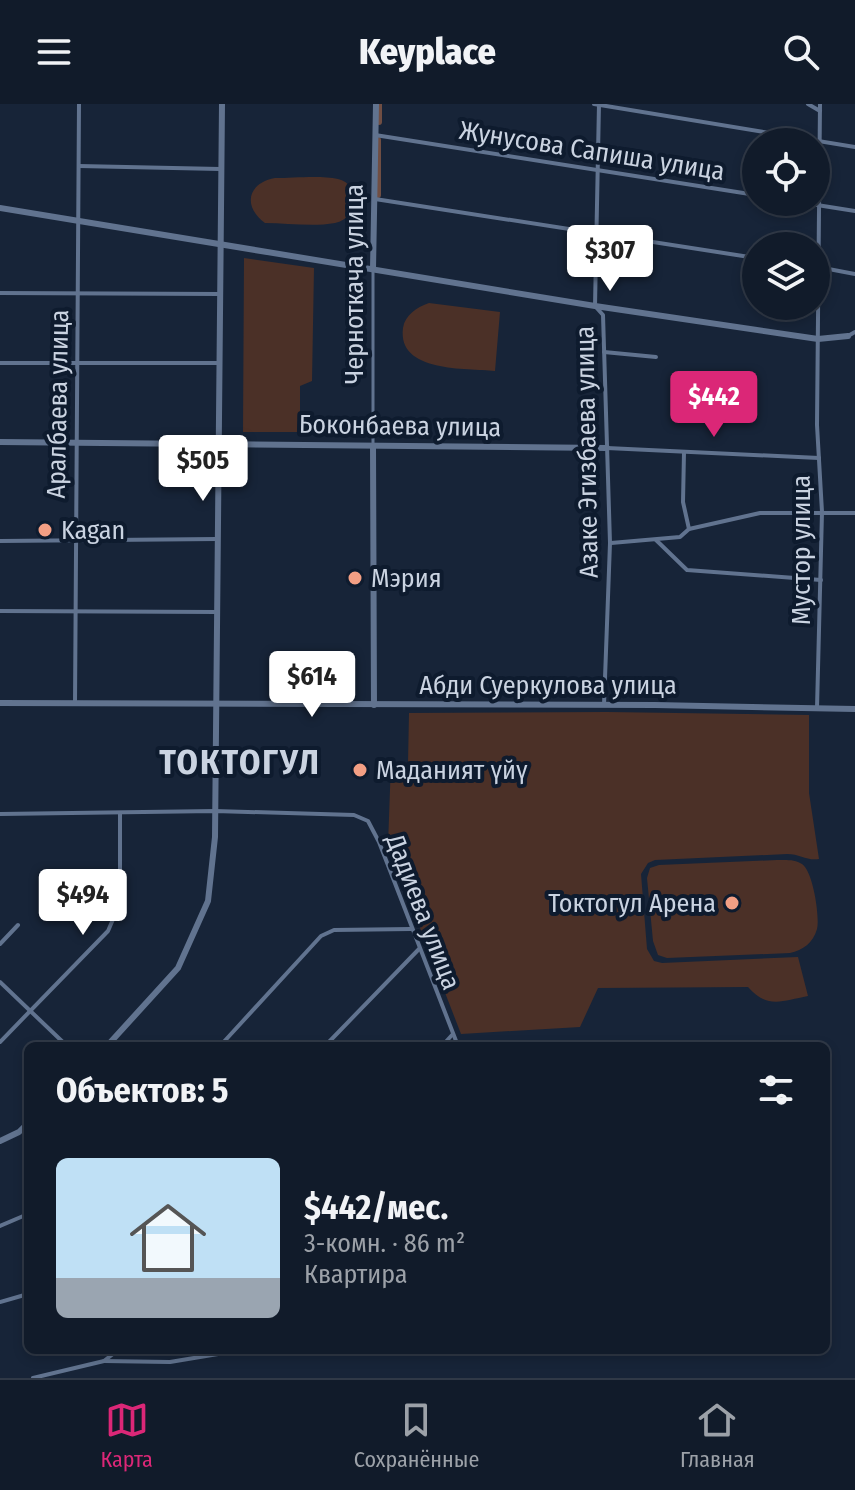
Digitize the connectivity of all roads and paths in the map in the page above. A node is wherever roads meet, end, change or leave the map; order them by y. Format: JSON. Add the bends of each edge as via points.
{"nodes":[{"id":1,"x":79,"y":104,"type":"edge"},
{"id":2,"x":222,"y":104,"type":"edge"},
{"id":3,"x":376,"y":104,"type":"edge"},
{"id":4,"x":597,"y":104,"type":"edge"},
{"id":5,"x":808,"y":104,"type":"edge"},
{"id":6,"x":820,"y":104,"type":"edge"},
{"id":7,"x":820,"y":111,"type":"junction"},
{"id":8,"x":819,"y":128,"type":"edge"},
{"id":9,"x":742,"y":129,"type":"edge"},
{"id":10,"x":375,"y":135,"type":"junction"},
{"id":11,"x":830,"y":144,"type":"edge"},
{"id":12,"x":855,"y":147,"type":"edge"},
{"id":13,"x":79,"y":166,"type":"junction"},
{"id":14,"x":221,"y":169,"type":"junction"},
{"id":15,"x":598,"y":170,"type":"junction"},
{"id":16,"x":742,"y":193,"type":"edge"},
{"id":17,"x":373,"y":199,"type":"junction"},
{"id":18,"x":830,"y":207,"type":"edge"},
{"id":19,"x":0,"y":208,"type":"edge"},
{"id":20,"x":855,"y":211,"type":"edge"},
{"id":21,"x":78,"y":221,"type":"junction"},
{"id":22,"x":597,"y":235,"type":"junction"},
{"id":23,"x":220,"y":244,"type":"junction"},
{"id":24,"x":742,"y":256,"type":"edge"},
{"id":25,"x":373,"y":269,"type":"junction"},
{"id":26,"x":830,"y":269,"type":"edge"},
{"id":27,"x":855,"y":274,"type":"edge"},
{"id":28,"x":0,"y":293,"type":"edge"},
{"id":29,"x":78,"y":293,"type":"junction"},
{"id":30,"x":220,"y":294,"type":"junction"},
{"id":31,"x":595,"y":306,"type":"junction"},
{"id":32,"x":818,"y":320,"type":"edge"},
{"id":33,"x":855,"y":332,"type":"edge"},
{"id":34,"x":851,"y":338,"type":"edge"},
{"id":35,"x":818,"y":339,"type":"junction"},
{"id":36,"x":604,"y":352,"type":"junction"},
{"id":37,"x":656,"y":357,"type":"dead end"},
{"id":38,"x":0,"y":363,"type":"edge"},
{"id":39,"x":77,"y":363,"type":"junction"},
{"id":40,"x":219,"y":363,"type":"junction"},
{"id":41,"x":0,"y":442,"type":"edge"},
{"id":42,"x":76,"y":443,"type":"junction"},
{"id":43,"x":218,"y":444,"type":"junction"},
{"id":44,"x":373,"y":446,"type":"junction"},
{"id":45,"x":607,"y":448,"type":"junction"},
{"id":46,"x":684,"y":451,"type":"junction"},
{"id":47,"x":819,"y":458,"type":"junction"},
{"id":48,"x":822,"y":512,"type":"junction"},
{"id":49,"x":855,"y":513,"type":"edge"},
{"id":50,"x":689,"y":529,"type":"junction"},
{"id":51,"x":217,"y":539,"type":"junction"},
{"id":52,"x":655,"y":539,"type":"junction"},
{"id":53,"x":0,"y":541,"type":"edge"},
{"id":54,"x":75,"y":541,"type":"junction"},
{"id":55,"x":610,"y":543,"type":"junction"},
{"id":56,"x":821,"y":580,"type":"junction"},
{"id":57,"x":0,"y":611,"type":"edge"},
{"id":58,"x":75,"y":611,"type":"junction"},
{"id":59,"x":217,"y":612,"type":"junction"},
{"id":60,"x":0,"y":703,"type":"edge"},
{"id":61,"x":75,"y":704,"type":"junction"},
{"id":62,"x":216,"y":704,"type":"junction"},
{"id":63,"x":374,"y":705,"type":"junction"},
{"id":64,"x":604,"y":705,"type":"junction"},
{"id":65,"x":817,"y":708,"type":"junction"},
{"id":66,"x":855,"y":709,"type":"edge"},
{"id":67,"x":215,"y":811,"type":"junction"},
{"id":68,"x":120,"y":813,"type":"junction"},
{"id":69,"x":0,"y":814,"type":"edge"},
{"id":70,"x":18,"y":925,"type":"dead end"},
{"id":71,"x":411,"y":929,"type":"junction"},
{"id":72,"x":0,"y":944,"type":"edge"},
{"id":73,"x":419,"y":949,"type":"junction"},
{"id":74,"x":0,"y":982,"type":"edge"},
{"id":75,"x":32,"y":1012,"type":"junction"},
{"id":76,"x":452,"y":1035,"type":"junction"},
{"id":77,"x":0,"y":1042,"type":"edge"},
{"id":78,"x":63,"y":1042,"type":"edge"},
{"id":79,"x":111,"y":1042,"type":"edge"},
{"id":80,"x":224,"y":1042,"type":"edge"},
{"id":81,"x":329,"y":1042,"type":"edge"},
{"id":82,"x":446,"y":1042,"type":"edge"},
{"id":83,"x":456,"y":1042,"type":"edge"},
{"id":84,"x":24,"y":1127,"type":"edge"},
{"id":85,"x":0,"y":1141,"type":"edge"},
{"id":86,"x":24,"y":1216,"type":"edge"},
{"id":87,"x":0,"y":1226,"type":"edge"},
{"id":88,"x":24,"y":1295,"type":"edge"},
{"id":89,"x":0,"y":1302,"type":"edge"},
{"id":90,"x":113,"y":1354,"type":"edge"},
{"id":91,"x":218,"y":1354,"type":"edge"},
{"id":92,"x":104,"y":1361,"type":"junction"},
{"id":93,"x":33,"y":1378,"type":"edge"}],
"edges":[{"from":1,"to":13,"type":"street","name":"Аралбаева улица"},
{"from":2,"to":14,"type":"street"},
{"from":3,"to":10,"type":"street","name":"Черноткача улица"},
{"from":4,"to":9,"type":"street"},
{"from":4,"to":15,"type":"street","name":"Азаке Эгизбаева улица"},
{"from":5,"to":7,"type":"street"},
{"from":6,"to":7,"type":"street","name":"Мустор улица"},
{"from":7,"to":8,"type":"street","name":"Мустор улица"},
{"from":10,"to":15,"type":"street","name":"Жунусова Сапиша улица"},
{"from":10,"to":17,"type":"street","name":"Черноткача улица"},
{"from":11,"to":12,"type":"street"},
{"from":13,"to":14,"type":"street"},
{"from":13,"to":21,"type":"street","name":"Аралбаева улица"},
{"from":14,"to":23,"type":"street"},
{"from":15,"to":16,"type":"street","name":"Жунусова Сапиша улица"},
{"from":15,"to":22,"type":"street","name":"Азаке Эгизбаева улица"},
{"from":17,"to":22,"type":"street"},
{"from":17,"to":25,"type":"street","name":"Черноткача улица"},
{"from":18,"to":20,"type":"street"},
{"from":19,"to":21,"type":"street"},
{"from":21,"to":23,"type":"street"},
{"from":21,"to":29,"type":"street","name":"Аралбаева улица"},
{"from":22,"to":24,"type":"street"},
{"from":22,"to":31,"type":"street","name":"Азаке Эгизбаева улица"},
{"from":23,"to":25,"type":"street"},
{"from":23,"to":30,"type":"street"},
{"from":25,"to":31,"type":"street"},
{"from":25,"to":44,"type":"street","name":"Черноткача улица"},
{"from":26,"to":27,"type":"street"},
{"from":28,"to":29,"type":"street"},
{"from":29,"to":30,"type":"street"},
{"from":29,"to":39,"type":"street","name":"Аралбаева улица"},
{"from":30,"to":40,"type":"street"},
{"from":31,"to":35,"type":"street"},
{"from":31,"to":36,"type":"street","name":"Азаке Эгизбаева улица","via":[[603,315]]},
{"from":32,"to":35,"type":"street","name":"Мустор улица"},
{"from":33,"to":34,"type":"street"},
{"from":34,"to":35,"type":"street"},
{"from":35,"to":47,"type":"street","name":"Мустор улица"},
{"from":36,"to":37,"type":"street"},
{"from":36,"to":45,"type":"street","name":"Азаке Эгизбаева улица"},
{"from":38,"to":39,"type":"street"},
{"from":39,"to":40,"type":"street"},
{"from":39,"to":42,"type":"street","name":"Аралбаева улица"},
{"from":40,"to":43,"type":"street"},
{"from":41,"to":42,"type":"street","name":"Боконбаева улица"},
{"from":42,"to":43,"type":"street","name":"Боконбаева улица"},
{"from":42,"to":54,"type":"street","name":"Аралбаева улица"},
{"from":43,"to":44,"type":"street","name":"Боконбаева улица"},
{"from":43,"to":51,"type":"street"},
{"from":44,"to":45,"type":"street","name":"Боконбаева улица"},
{"from":44,"to":63,"type":"street","name":"Черноткача улица"},
{"from":45,"to":46,"type":"street"},
{"from":45,"to":55,"type":"street","name":"Азаке Эгизбаева улица"},
{"from":46,"to":47,"type":"street"},
{"from":46,"to":50,"type":"street","via":[[683,502]]},
{"from":47,"to":48,"type":"street","name":"Мустор улица"},
{"from":48,"to":49,"type":"street"},
{"from":48,"to":50,"type":"street","via":[[760,513]]},
{"from":48,"to":56,"type":"street","name":"Мустор улица"},
{"from":50,"to":52,"type":"street","via":[[680,537]]},
{"from":51,"to":54,"type":"street"},
{"from":51,"to":59,"type":"street"},
{"from":52,"to":55,"type":"street"},
{"from":52,"to":56,"type":"street","via":[[687,570]]},
{"from":53,"to":54,"type":"street"},
{"from":54,"to":58,"type":"street","name":"Аралбаева улица"},
{"from":55,"to":64,"type":"street","name":"Азаке Эгизбаева улица"},
{"from":56,"to":65,"type":"street","name":"Мустор улица"},
{"from":57,"to":58,"type":"street"},
{"from":58,"to":59,"type":"street"},
{"from":58,"to":61,"type":"street","name":"Аралбаева улица"},
{"from":59,"to":62,"type":"street"},
{"from":60,"to":61,"type":"street","name":"Абди Суеркулова улица"},
{"from":61,"to":62,"type":"street","name":"Абди Суеркулова улица"},
{"from":62,"to":63,"type":"street","name":"Абди Суеркулова улица"},
{"from":62,"to":67,"type":"street"},
{"from":63,"to":64,"type":"street","name":"Абди Суеркулова улица"},
{"from":64,"to":65,"type":"street","name":"Абди Суеркулова улица"},
{"from":65,"to":66,"type":"street","name":"Абди Суеркулова улица"},
{"from":67,"to":68,"type":"street","name":"Дадиева улица"},
{"from":67,"to":71,"type":"street","name":"Дадиева улица","via":[[354,815],[368,821]]},
{"from":67,"to":79,"type":"street","via":[[208,901],[178,968]]},
{"from":68,"to":69,"type":"street","name":"Дадиева улица"},
{"from":68,"to":75,"type":"street","via":[[120,903],[108,931]]},
{"from":70,"to":72,"type":"street"},
{"from":71,"to":73,"type":"street","name":"Дадиева улица"},
{"from":71,"to":80,"type":"street","via":[[334,930],[321,936]]},
{"from":73,"to":76,"type":"street","name":"Дадиева улица"},
{"from":73,"to":81,"type":"street"},
{"from":74,"to":75,"type":"street"},
{"from":75,"to":77,"type":"street"},
{"from":75,"to":78,"type":"street"},
{"from":76,"to":82,"type":"street"},
{"from":76,"to":83,"type":"street","name":"Дадиева улица"},
{"from":84,"to":85,"type":"street"},
{"from":86,"to":87,"type":"street"},
{"from":88,"to":89,"type":"street"},
{"from":90,"to":92,"type":"street"},
{"from":91,"to":92,"type":"street","via":[[170,1362]]},
{"from":92,"to":93,"type":"street"}]}
